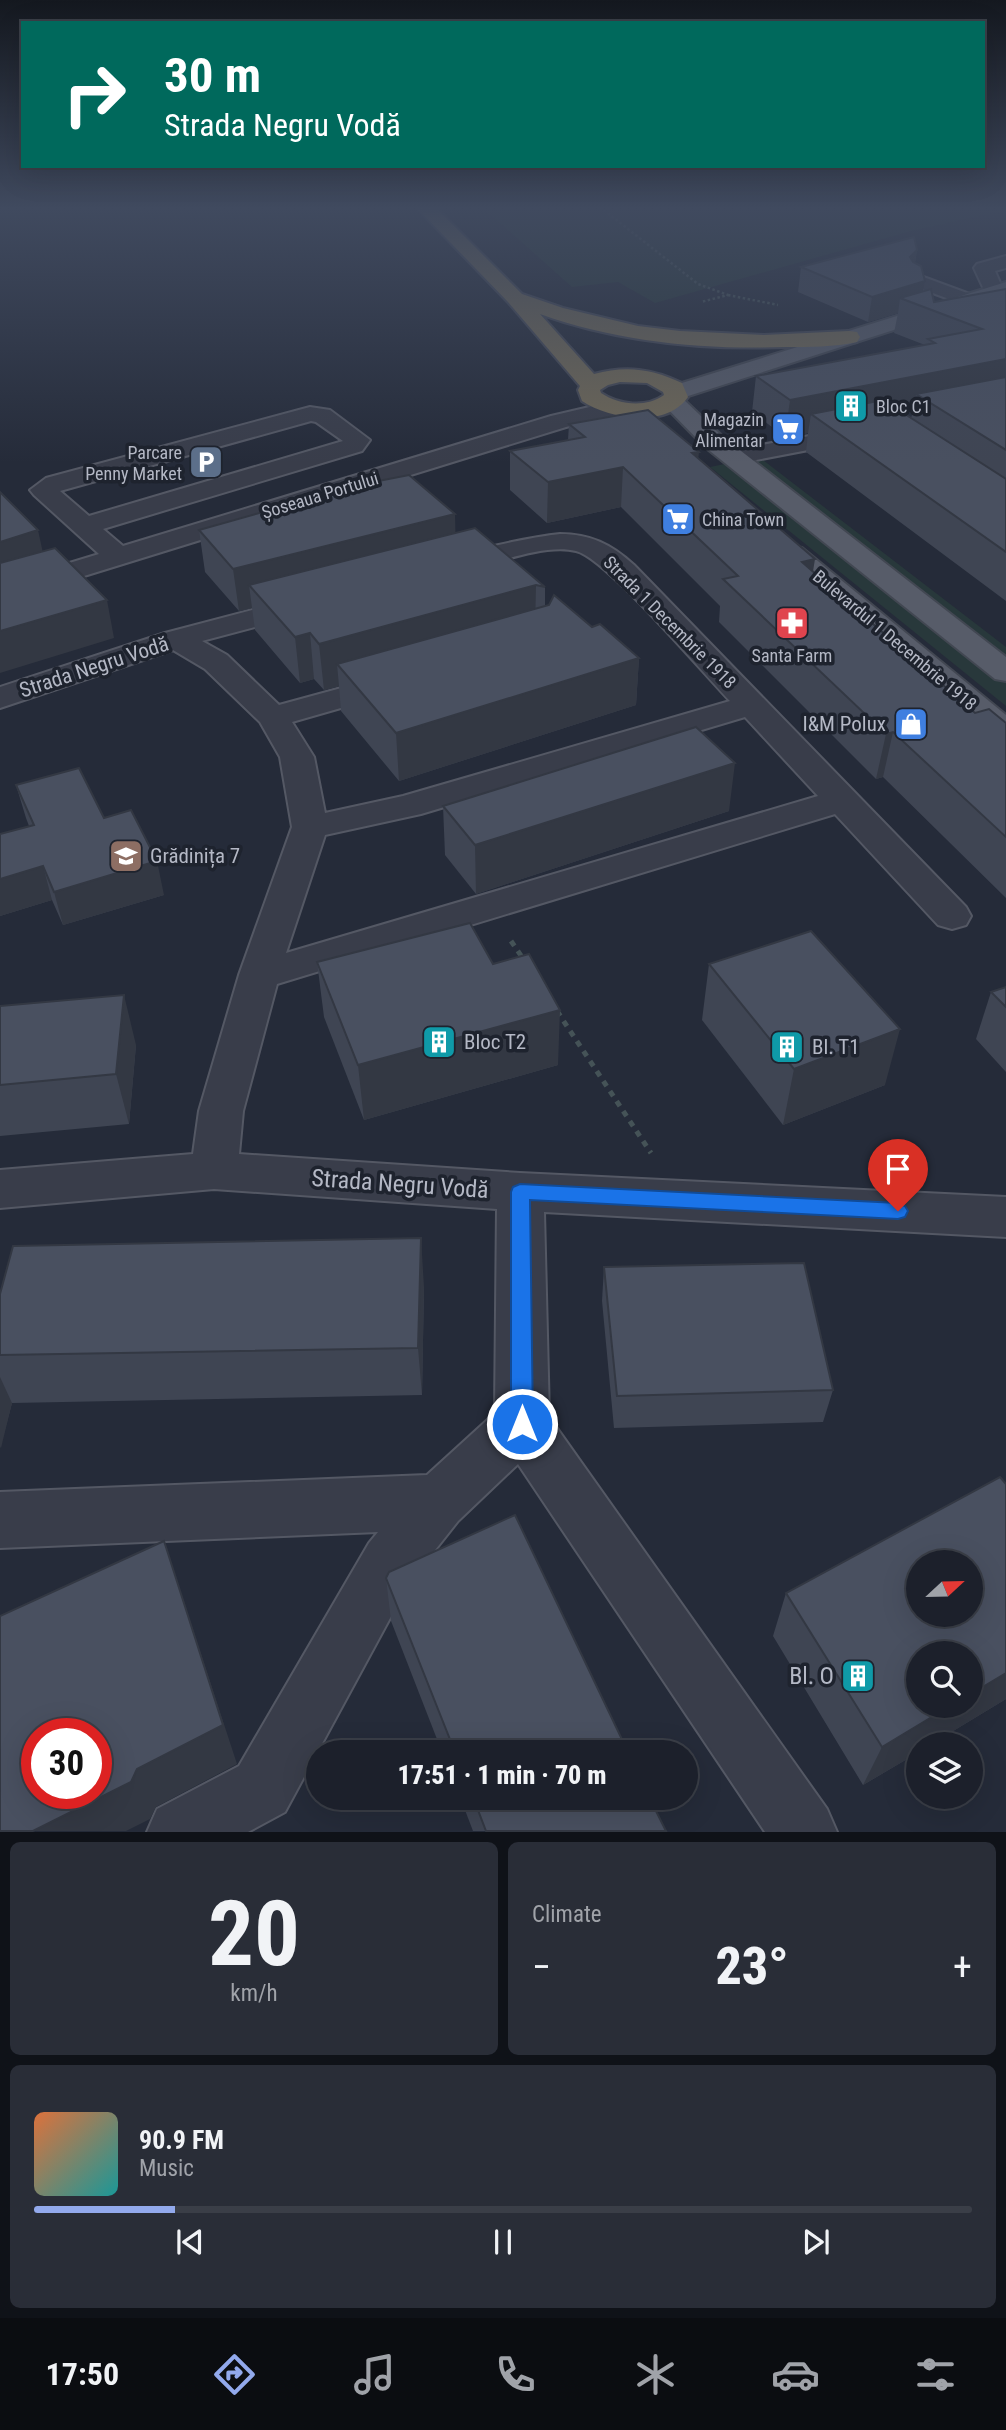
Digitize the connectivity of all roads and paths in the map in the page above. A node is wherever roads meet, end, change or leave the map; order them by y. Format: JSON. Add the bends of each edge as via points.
{"nodes":[{"id":1,"x":510,"y":292,"type":"edge"},
{"id":2,"x":721,"y":292,"type":"edge"},
{"id":3,"x":948,"y":292,"type":"edge"},
{"id":4,"x":992,"y":292,"type":"edge"},
{"id":5,"x":515,"y":298,"type":"junction"},
{"id":6,"x":968,"y":300,"type":"junction"},
{"id":7,"x":701,"y":302,"type":"dead end"},
{"id":8,"x":849,"y":337,"type":"junction"},
{"id":9,"x":583,"y":340,"type":"dead end"},
{"id":10,"x":606,"y":354,"type":"dead end"},
{"id":11,"x":780,"y":359,"type":"junction"},
{"id":12,"x":646,"y":376,"type":"junction"},
{"id":13,"x":591,"y":390,"type":"junction"},
{"id":14,"x":674,"y":397,"type":"junction"},
{"id":15,"x":621,"y":409,"type":"junction"},
{"id":16,"x":559,"y":421,"type":"junction"},
{"id":17,"x":883,"y":429,"type":"edge"},
{"id":18,"x":653,"y":437,"type":"edge"},
{"id":19,"x":735,"y":457,"type":"junction"},
{"id":20,"x":84,"y":526,"type":"junction"},
{"id":21,"x":770,"y":536,"type":"edge"},
{"id":22,"x":119,"y":557,"type":"junction"},
{"id":23,"x":426,"y":574,"type":"edge"},
{"id":24,"x":0,"y":593,"type":"edge"},
{"id":25,"x":334,"y":598,"type":"edge"},
{"id":26,"x":176,"y":639,"type":"junction"},
{"id":27,"x":1006,"y":672,"type":"edge"},
{"id":28,"x":418,"y":676,"type":"edge"},
{"id":29,"x":0,"y":698,"type":"edge"},
{"id":30,"x":752,"y":705,"type":"junction"},
{"id":31,"x":273,"y":717,"type":"junction"},
{"id":32,"x":1006,"y":732,"type":"edge"},
{"id":33,"x":842,"y":800,"type":"junction"},
{"id":34,"x":310,"y":827,"type":"junction"},
{"id":35,"x":489,"y":908,"type":"junction"},
{"id":36,"x":952,"y":916,"type":"dead end"},
{"id":37,"x":526,"y":964,"type":"edge"},
{"id":38,"x":259,"y":975,"type":"junction"},
{"id":39,"x":556,"y":1009,"type":"edge"},
{"id":40,"x":214,"y":1171,"type":"junction"},
{"id":41,"x":0,"y":1189,"type":"edge"},
{"id":42,"x":520,"y":1192,"type":"junction"},
{"id":43,"x":682,"y":1200,"type":"junction"},
{"id":44,"x":1006,"y":1217,"type":"edge"},
{"id":45,"x":522,"y":1424,"type":"junction"},
{"id":46,"x":438,"y":1502,"type":"junction"},
{"id":47,"x":0,"y":1520,"type":"edge"},
{"id":48,"x":180,"y":1832,"type":"edge"},
{"id":49,"x":804,"y":1832,"type":"edge"}],
"edges":[{"from":1,"to":5,"type":"highway"},
{"from":2,"to":7,"type":"path","via":[[728,295]]},
{"from":3,"to":6,"type":"street"},
{"from":4,"to":6,"type":"main road"},
{"from":5,"to":8,"type":"highway","via":[[609,328],[691,341]]},
{"from":5,"to":9,"type":"highway"},
{"from":5,"to":13,"type":"highway"},
{"from":6,"to":8,"type":"main road"},
{"from":8,"to":11,"type":"main road"},
{"from":10,"to":12,"type":"highway"},
{"from":11,"to":12,"type":"main road"},
{"from":11,"to":14,"type":"main road"},
{"from":12,"to":13,"type":"highway","via":[[611,376]]},
{"from":12,"to":14,"type":"highway","via":[[669,383]]},
{"from":13,"to":15,"type":"highway","via":[[604,405]]},
{"from":13,"to":16,"type":"street"},
{"from":14,"to":15,"type":"highway","via":[[653,408]]},
{"from":14,"to":19,"type":"main road","name":"Bulevardul 1 Decembrie 1918"},
{"from":15,"to":16,"type":"street","name":"Șoseaua Portului"},
{"from":15,"to":18,"type":"main road"},
{"from":16,"to":22,"type":"street","name":"Șoseaua Portului"},
{"from":17,"to":19,"type":"street"},
{"from":19,"to":27,"type":"main road","name":"Bulevardul 1 Decembrie 1918"},
{"from":20,"to":20,"type":"street","via":[[43,490],[310,414],[322,415],[358,440],[353,446]]},
{"from":20,"to":22,"type":"street"},
{"from":21,"to":32,"type":"main road","name":"Bulevardul 1 Decembrie 1918"},
{"from":22,"to":24,"type":"street","name":"Șoseaua Portului"},
{"from":23,"to":30,"type":"street","name":"Strada 1 Decembrie 1918","via":[[528,547],[587,544],[654,602]]},
{"from":25,"to":26,"type":"street"},
{"from":26,"to":29,"type":"street","name":"Strada Negru Vodă"},
{"from":26,"to":31,"type":"street","name":"Strada Negru Vodă","via":[[216,662]]},
{"from":28,"to":31,"type":"street"},
{"from":30,"to":33,"type":"street","name":"Strada 1 Decembrie 1918"},
{"from":30,"to":34,"type":"street","name":"Strada 1 Decembrie 1918","via":[[409,806]]},
{"from":31,"to":34,"type":"street","name":"Strada Negru Vodă","via":[[297,757]]},
{"from":33,"to":35,"type":"street"},
{"from":33,"to":36,"type":"street","name":"Strada 1 Decembrie 1918"},
{"from":34,"to":38,"type":"street","name":"Strada Negru Vodă"},
{"from":35,"to":37,"type":"path"},
{"from":35,"to":38,"type":"street"},
{"from":38,"to":40,"type":"street","name":"Strada Negru Vodă","via":[[221,1111]]},
{"from":39,"to":43,"type":"path"},
{"from":40,"to":41,"type":"street","name":"Strada Negru Vodă"},
{"from":40,"to":42,"type":"street","name":"Strada Negru Vodă"},
{"from":42,"to":43,"type":"street","name":"Strada Negru Vodă"},
{"from":42,"to":45,"type":"street"},
{"from":43,"to":44,"type":"street","name":"Strada Negru Vodă"},
{"from":45,"to":46,"type":"street"},
{"from":45,"to":49,"type":"street"},
{"from":46,"to":47,"type":"street"},
{"from":46,"to":48,"type":"street","via":[[389,1563],[262,1789]]}]}
